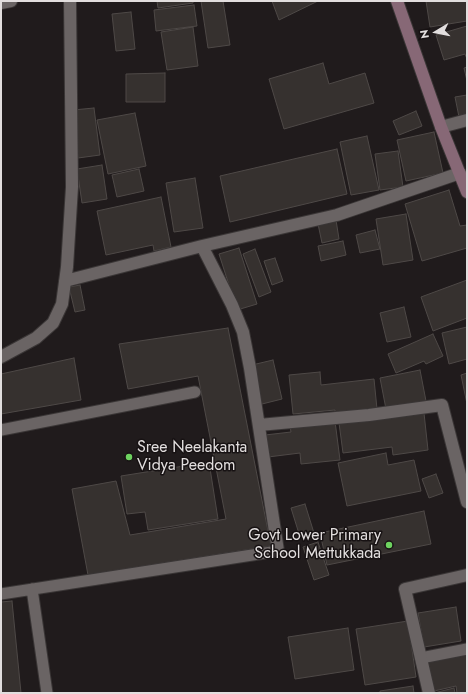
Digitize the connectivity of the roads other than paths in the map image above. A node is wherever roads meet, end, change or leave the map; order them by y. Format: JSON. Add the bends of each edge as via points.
{"nodes":[{"id":1,"x":11,"y":1,"type":"edge"},
{"id":2,"x":70,"y":1,"type":"edge"},
{"id":3,"x":397,"y":1,"type":"edge"},
{"id":4,"x":1,"y":3,"type":"edge"},
{"id":5,"x":467,"y":120,"type":"edge"},
{"id":6,"x":441,"y":126,"type":"junction"},
{"id":7,"x":460,"y":173,"type":"junction"},
{"id":8,"x":467,"y":192,"type":"edge"},
{"id":9,"x":202,"y":246,"type":"junction"},
{"id":10,"x":65,"y":281,"type":"junction"},
{"id":11,"x":1,"y":357,"type":"edge"},
{"id":12,"x":195,"y":392,"type":"dead end"},
{"id":13,"x":259,"y":425,"type":"junction"},
{"id":14,"x":1,"y":430,"type":"edge"},
{"id":15,"x":467,"y":502,"type":"edge"},
{"id":16,"x":278,"y":551,"type":"joint"},
{"id":17,"x":467,"y":575,"type":"edge"},
{"id":18,"x":32,"y":589,"type":"junction"},
{"id":19,"x":1,"y":594,"type":"edge"},
{"id":20,"x":467,"y":649,"type":"edge"},
{"id":21,"x":421,"y":658,"type":"junction"},
{"id":22,"x":47,"y":693,"type":"edge"},
{"id":23,"x":429,"y":693,"type":"edge"}],
"edges":[{"from":1,"to":4,"type":"street"},
{"from":2,"to":10,"type":"street","via":[[72,187]]},
{"from":3,"to":6,"type":"street"},
{"from":5,"to":6,"type":"street"},
{"from":6,"to":7,"type":"street"},
{"from":7,"to":8,"type":"street"},
{"from":7,"to":9,"type":"street","via":[[337,215]]},
{"from":9,"to":10,"type":"street"},
{"from":9,"to":13,"type":"street","via":[[243,332]]},
{"from":10,"to":11,"type":"street","via":[[62,304],[53,323],[36,338]]},
{"from":12,"to":14,"type":"lane"},
{"from":13,"to":15,"type":"street","via":[[369,415],[442,404]]},
{"from":13,"to":16,"type":"street"},
{"from":16,"to":18,"type":"lane"},
{"from":17,"to":21,"type":"street","via":[[406,589]]},
{"from":18,"to":19,"type":"lane"},
{"from":18,"to":22,"type":"lane"},
{"from":20,"to":21,"type":"lane"},
{"from":21,"to":23,"type":"street"}]}
